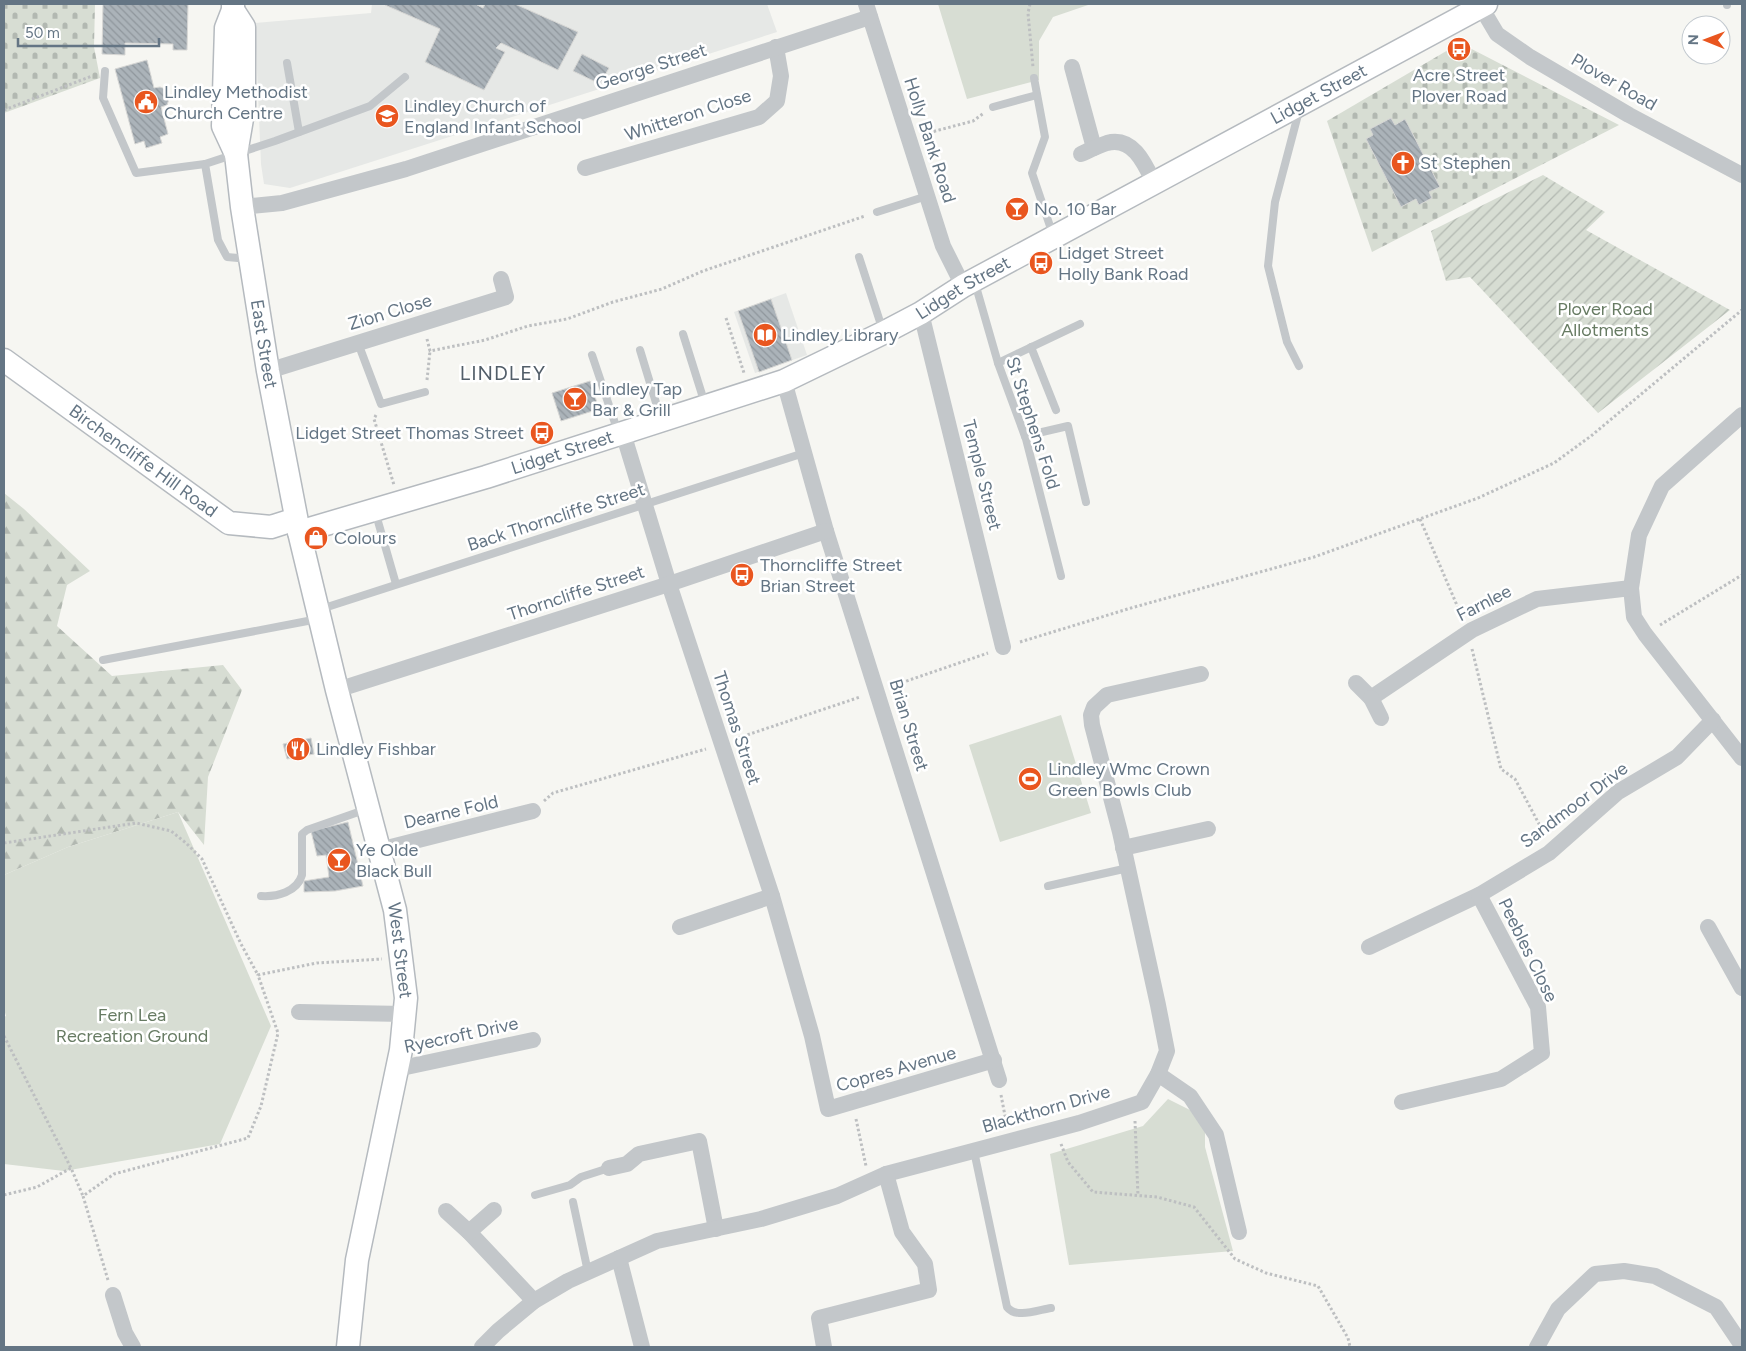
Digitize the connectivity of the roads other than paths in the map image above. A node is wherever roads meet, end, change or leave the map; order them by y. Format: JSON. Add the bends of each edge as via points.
{"nodes":[{"id":1,"x":233,"y":7,"type":"edge"},
{"id":2,"x":1475,"y":7,"type":"edge"},
{"id":3,"x":868,"y":11,"type":"edge"},
{"id":4,"x":776,"y":47,"type":"junction"},
{"id":5,"x":287,"y":63,"type":"dead end"},
{"id":6,"x":1072,"y":68,"type":"dead end"},
{"id":7,"x":105,"y":71,"type":"road end"},
{"id":8,"x":405,"y":77,"type":"dead end"},
{"id":9,"x":1034,"y":78,"type":"road end"},
{"id":10,"x":1037,"y":95,"type":"junction"},
{"id":11,"x":1301,"y":104,"type":"junction"},
{"id":12,"x":993,"y":107,"type":"road end"},
{"id":13,"x":299,"y":132,"type":"junction"},
{"id":14,"x":236,"y":154,"type":"junction"},
{"id":15,"x":205,"y":164,"type":"junction"},
{"id":16,"x":585,"y":168,"type":"dead end"},
{"id":17,"x":1742,"y":174,"type":"edge"},
{"id":18,"x":1154,"y":183,"type":"junction"},
{"id":19,"x":926,"y":196,"type":"junction"},
{"id":20,"x":242,"y":207,"type":"junction"},
{"id":21,"x":877,"y":212,"type":"road end"},
{"id":22,"x":1054,"y":237,"type":"junction"},
{"id":23,"x":859,"y":257,"type":"dead end"},
{"id":24,"x":251,"y":259,"type":"junction"},
{"id":25,"x":501,"y":279,"type":"dead end"},
{"id":26,"x":969,"y":283,"type":"junction"},
{"id":27,"x":921,"y":313,"type":"junction"},
{"id":28,"x":1080,"y":324,"type":"dead end"},
{"id":29,"x":883,"y":333,"type":"junction"},
{"id":30,"x":683,"y":334,"type":"dead end"},
{"id":31,"x":358,"y":343,"type":"junction"},
{"id":32,"x":1031,"y":347,"type":"junction"},
{"id":33,"x":640,"y":350,"type":"dead end"},
{"id":34,"x":592,"y":355,"type":"dead end"},
{"id":35,"x":4,"y":360,"type":"edge"},
{"id":36,"x":998,"y":363,"type":"junction"},
{"id":37,"x":1299,"y":366,"type":"dead end"},
{"id":38,"x":268,"y":371,"type":"junction"},
{"id":39,"x":784,"y":381,"type":"junction"},
{"id":40,"x":425,"y":392,"type":"road end"},
{"id":41,"x":706,"y":406,"type":"junction"},
{"id":42,"x":1056,"y":410,"type":"dead end"},
{"id":43,"x":1742,"y":415,"type":"edge"},
{"id":44,"x":662,"y":420,"type":"junction"},
{"id":45,"x":621,"y":434,"type":"junction"},
{"id":46,"x":1025,"y":436,"type":"junction"},
{"id":47,"x":804,"y":453,"type":"junction"},
{"id":48,"x":1086,"y":502,"type":"dead end"},
{"id":49,"x":645,"y":504,"type":"junction"},
{"id":50,"x":374,"y":510,"type":"junction"},
{"id":51,"x":298,"y":525,"type":"junction"},
{"id":52,"x":826,"y":531,"type":"junction"},
{"id":53,"x":1061,"y":576,"type":"dead end"},
{"id":54,"x":396,"y":584,"type":"junction"},
{"id":55,"x":669,"y":584,"type":"junction"},
{"id":56,"x":1632,"y":588,"type":"junction"},
{"id":57,"x":319,"y":614,"type":"junction"},
{"id":58,"x":1003,"y":647,"type":"road end"},
{"id":59,"x":103,"y":660,"type":"dead end"},
{"id":60,"x":1201,"y":674,"type":"dead end"},
{"id":61,"x":1356,"y":683,"type":"dead end"},
{"id":62,"x":337,"y":690,"type":"junction"},
{"id":63,"x":1371,"y":698,"type":"junction"},
{"id":64,"x":1381,"y":718,"type":"dead end"},
{"id":65,"x":1713,"y":720,"type":"junction"},
{"id":66,"x":1742,"y":758,"type":"edge"},
{"id":67,"x":368,"y":808,"type":"junction"},
{"id":68,"x":532,"y":811,"type":"road end"},
{"id":69,"x":1208,"y":829,"type":"dead end"},
{"id":70,"x":1123,"y":848,"type":"junction"},
{"id":71,"x":379,"y":850,"type":"junction"},
{"id":72,"x":1128,"y":868,"type":"junction"},
{"id":73,"x":1048,"y":886,"type":"dead end"},
{"id":74,"x":1479,"y":895,"type":"junction"},
{"id":75,"x":261,"y":896,"type":"dead end"},
{"id":76,"x":772,"y":896,"type":"junction"},
{"id":77,"x":680,"y":927,"type":"dead end"},
{"id":78,"x":1708,"y":927,"type":"dead end"},
{"id":79,"x":1369,"y":947,"type":"dead end"},
{"id":80,"x":1742,"y":988,"type":"edge"},
{"id":81,"x":299,"y":1012,"type":"dead end"},
{"id":82,"x":404,"y":1014,"type":"junction"},
{"id":83,"x":533,"y":1040,"type":"dead end"},
{"id":84,"x":994,"y":1060,"type":"junction"},
{"id":85,"x":397,"y":1069,"type":"junction"},
{"id":86,"x":1158,"y":1074,"type":"junction"},
{"id":87,"x":999,"y":1080,"type":"road end"},
{"id":88,"x":825,"y":1090,"type":"joint"},
{"id":89,"x":1402,"y":1102,"type":"dead end"},
{"id":90,"x":974,"y":1151,"type":"junction"},
{"id":91,"x":609,"y":1168,"type":"joint"},
{"id":92,"x":886,"y":1174,"type":"junction"},
{"id":93,"x":535,"y":1195,"type":"dead end"},
{"id":94,"x":573,"y":1202,"type":"dead end"},
{"id":95,"x":494,"y":1210,"type":"dead end"},
{"id":96,"x":446,"y":1211,"type":"dead end"},
{"id":97,"x":716,"y":1229,"type":"junction"},
{"id":98,"x":469,"y":1232,"type":"junction"},
{"id":99,"x":1239,"y":1232,"type":"dead end"},
{"id":100,"x":619,"y":1258,"type":"junction"},
{"id":101,"x":588,"y":1272,"type":"junction"},
{"id":102,"x":113,"y":1296,"type":"road end"},
{"id":103,"x":534,"y":1301,"type":"junction"},
{"id":104,"x":1051,"y":1308,"type":"dead end"},
{"id":105,"x":133,"y":1347,"type":"edge"},
{"id":106,"x":348,"y":1347,"type":"edge"},
{"id":107,"x":482,"y":1347,"type":"edge"},
{"id":108,"x":642,"y":1347,"type":"edge"},
{"id":109,"x":824,"y":1347,"type":"edge"},
{"id":110,"x":1537,"y":1347,"type":"edge"},
{"id":111,"x":1742,"y":1347,"type":"edge"}],
"edges":[{"from":1,"to":14,"type":"street","name":"East Street","via":[[226,28],[223,126]]},
{"from":2,"to":11,"type":"street","name":"Lidget Street"},
{"from":2,"to":17,"type":"street","name":"Plover Road","via":[[1497,34],[1530,57],[1629,115]]},
{"from":3,"to":4,"type":"street","name":"George Street"},
{"from":3,"to":19,"type":"street","name":"Holly Bank Road"},
{"from":4,"to":16,"type":"street","name":"Whitteron Close","via":[[782,76],[777,101],[758,117]]},
{"from":4,"to":20,"type":"street","name":"George Street","via":[[406,168],[282,203]]},
{"from":5,"to":13,"type":"lane"},
{"from":6,"to":18,"type":"street","via":[[1088,151],[1109,142],[1127,144],[1142,158]]},
{"from":7,"to":15,"type":"lane","via":[[103,98],[136,173]]},
{"from":8,"to":13,"type":"lane","via":[[370,106]]},
{"from":9,"to":10,"type":"lane"},
{"from":10,"to":12,"type":"lane"},
{"from":10,"to":22,"type":"lane","via":[[1045,137],[1032,173]]},
{"from":11,"to":18,"type":"street","name":"Lidget Street"},
{"from":11,"to":37,"type":"lane","via":[[1275,202],[1268,266],[1287,342]]},
{"from":13,"to":14,"type":"lane"},
{"from":14,"to":15,"type":"lane"},
{"from":14,"to":20,"type":"street","name":"East Street"},
{"from":15,"to":24,"type":"lane","via":[[218,240],[227,257]]},
{"from":18,"to":22,"type":"street","name":"Lidget Street"},
{"from":19,"to":21,"type":"lane"},
{"from":19,"to":26,"type":"street","name":"Holly Bank Road","via":[[943,246]]},
{"from":20,"to":24,"type":"street","name":"East Street"},
{"from":22,"to":26,"type":"street","name":"Lidget Street"},
{"from":23,"to":29,"type":"lane"},
{"from":24,"to":38,"type":"street","name":"East Street"},
{"from":25,"to":31,"type":"street","name":"Zion Close","via":[[506,297]]},
{"from":26,"to":27,"type":"street","name":"Lidget Street"},
{"from":26,"to":36,"type":"lane","name":"St Stephens Fold"},
{"from":27,"to":29,"type":"street","name":"Lidget Street"},
{"from":27,"to":58,"type":"street","name":"Temple Street"},
{"from":28,"to":32,"type":"lane"},
{"from":29,"to":39,"type":"street","name":"Lidget Street"},
{"from":30,"to":41,"type":"lane"},
{"from":31,"to":38,"type":"street","name":"Zion Close"},
{"from":31,"to":40,"type":"lane","via":[[382,404]]},
{"from":32,"to":36,"type":"lane"},
{"from":32,"to":42,"type":"lane"},
{"from":33,"to":44,"type":"lane"},
{"from":34,"to":45,"type":"lane"},
{"from":35,"to":51,"type":"street","name":"Birchencliffe Hill Road","via":[[229,523],[271,527]]},
{"from":36,"to":46,"type":"lane","name":"St Stephens Fold"},
{"from":38,"to":51,"type":"street","name":"East Street"},
{"from":39,"to":41,"type":"street","name":"Lidget Street"},
{"from":39,"to":47,"type":"street","name":"Brian Street"},
{"from":41,"to":44,"type":"street","name":"Lidget Street"},
{"from":43,"to":56,"type":"street","via":[[1662,486],[1639,535]]},
{"from":44,"to":45,"type":"street","name":"Lidget Street"},
{"from":45,"to":49,"type":"street","name":"Thomas Street"},
{"from":45,"to":50,"type":"street","name":"Lidget Street"},
{"from":46,"to":48,"type":"lane","via":[[1068,426]]},
{"from":46,"to":53,"type":"lane","name":"St Stephens Fold"},
{"from":47,"to":49,"type":"lane","name":"Back Thorncliffe Street"},
{"from":47,"to":52,"type":"street","name":"Brian Street"},
{"from":49,"to":54,"type":"lane","name":"Back Thorncliffe Street"},
{"from":49,"to":55,"type":"street","name":"Thomas Street"},
{"from":50,"to":51,"type":"street","name":"Lidget Street"},
{"from":50,"to":54,"type":"lane"},
{"from":51,"to":57,"type":"street","name":"West Street"},
{"from":52,"to":55,"type":"street","name":"Thorncliffe Street"},
{"from":52,"to":84,"type":"street","name":"Brian Street"},
{"from":54,"to":57,"type":"lane","name":"Back Thorncliffe Street"},
{"from":55,"to":62,"type":"street","name":"Thorncliffe Street"},
{"from":55,"to":76,"type":"street","name":"Thomas Street"},
{"from":56,"to":63,"type":"street","name":"Farnlee","via":[[1537,599],[1468,632]]},
{"from":56,"to":65,"type":"street","via":[[1634,617]]},
{"from":57,"to":59,"type":"lane","name":"Back Thorncliffe Street"},
{"from":57,"to":62,"type":"street","name":"West Street"},
{"from":60,"to":70,"type":"street","name":"Blackthorn Drive","via":[[1107,694],[1094,707],[1092,725]]},
{"from":61,"to":63,"type":"street"},
{"from":62,"to":67,"type":"street","name":"West Street"},
{"from":63,"to":64,"type":"street"},
{"from":65,"to":66,"type":"street"},
{"from":65,"to":74,"type":"street","name":"Sandmoor Drive","via":[[1677,757],[1618,792],[1553,850]]},
{"from":67,"to":71,"type":"street","name":"West Street"},
{"from":67,"to":75,"type":"lane","via":[[302,834],[300,882],[274,897]]},
{"from":68,"to":71,"type":"street","name":"Dearne Fold"},
{"from":69,"to":70,"type":"street"},
{"from":70,"to":72,"type":"street","name":"Blackthorn Drive"},
{"from":71,"to":82,"type":"street","name":"West Street","via":[[394,910],[406,998]]},
{"from":72,"to":73,"type":"lane"},
{"from":72,"to":86,"type":"street","name":"Blackthorn Drive","via":[[1166,1051]]},
{"from":74,"to":79,"type":"street","name":"Sandmoor Drive"},
{"from":74,"to":89,"type":"street","name":"Peebles Close","via":[[1538,1007],[1542,1054],[1501,1079]]},
{"from":76,"to":77,"type":"street"},
{"from":76,"to":88,"type":"street","name":"Thomas Street"},
{"from":78,"to":80,"type":"street"},
{"from":81,"to":82,"type":"street"},
{"from":82,"to":85,"type":"street","name":"West Street"},
{"from":83,"to":85,"type":"street","name":"Ryecroft Drive"},
{"from":84,"to":87,"type":"street","name":"Brian Street"},
{"from":84,"to":88,"type":"street","name":"Copres Avenue","via":[[828,1110]]},
{"from":85,"to":106,"type":"street","name":"West Street","via":[[357,1260]]},
{"from":86,"to":90,"type":"street","name":"Blackthorn Drive","via":[[1142,1102],[1135,1105]]},
{"from":86,"to":99,"type":"street","via":[[1190,1096],[1216,1135]]},
{"from":90,"to":92,"type":"street","name":"Blackthorn Drive"},
{"from":90,"to":104,"type":"lane","via":[[1007,1307],[1019,1313]]},
{"from":91,"to":93,"type":"lane"},
{"from":91,"to":97,"type":"street","via":[[626,1164],[639,1154],[699,1141]]},
{"from":92,"to":97,"type":"street","name":"Blackthorn Drive","via":[[837,1196]]},
{"from":92,"to":109,"type":"street","via":[[902,1232],[925,1264],[929,1290],[819,1318]]},
{"from":94,"to":101,"type":"lane"},
{"from":95,"to":98,"type":"street"},
{"from":96,"to":98,"type":"street"},
{"from":97,"to":100,"type":"street","name":"Blackthorn Drive","via":[[657,1241]]},
{"from":98,"to":103,"type":"street"},
{"from":100,"to":101,"type":"street","name":"Blackthorn Drive"},
{"from":100,"to":108,"type":"street"},
{"from":101,"to":103,"type":"street","name":"Blackthorn Drive"},
{"from":102,"to":105,"type":"street"},
{"from":103,"to":107,"type":"street","name":"Blackthorn Drive"},
{"from":110,"to":111,"type":"street","via":[[1558,1309],[1595,1274],[1624,1271],[1655,1276],[1716,1307]]}]}
